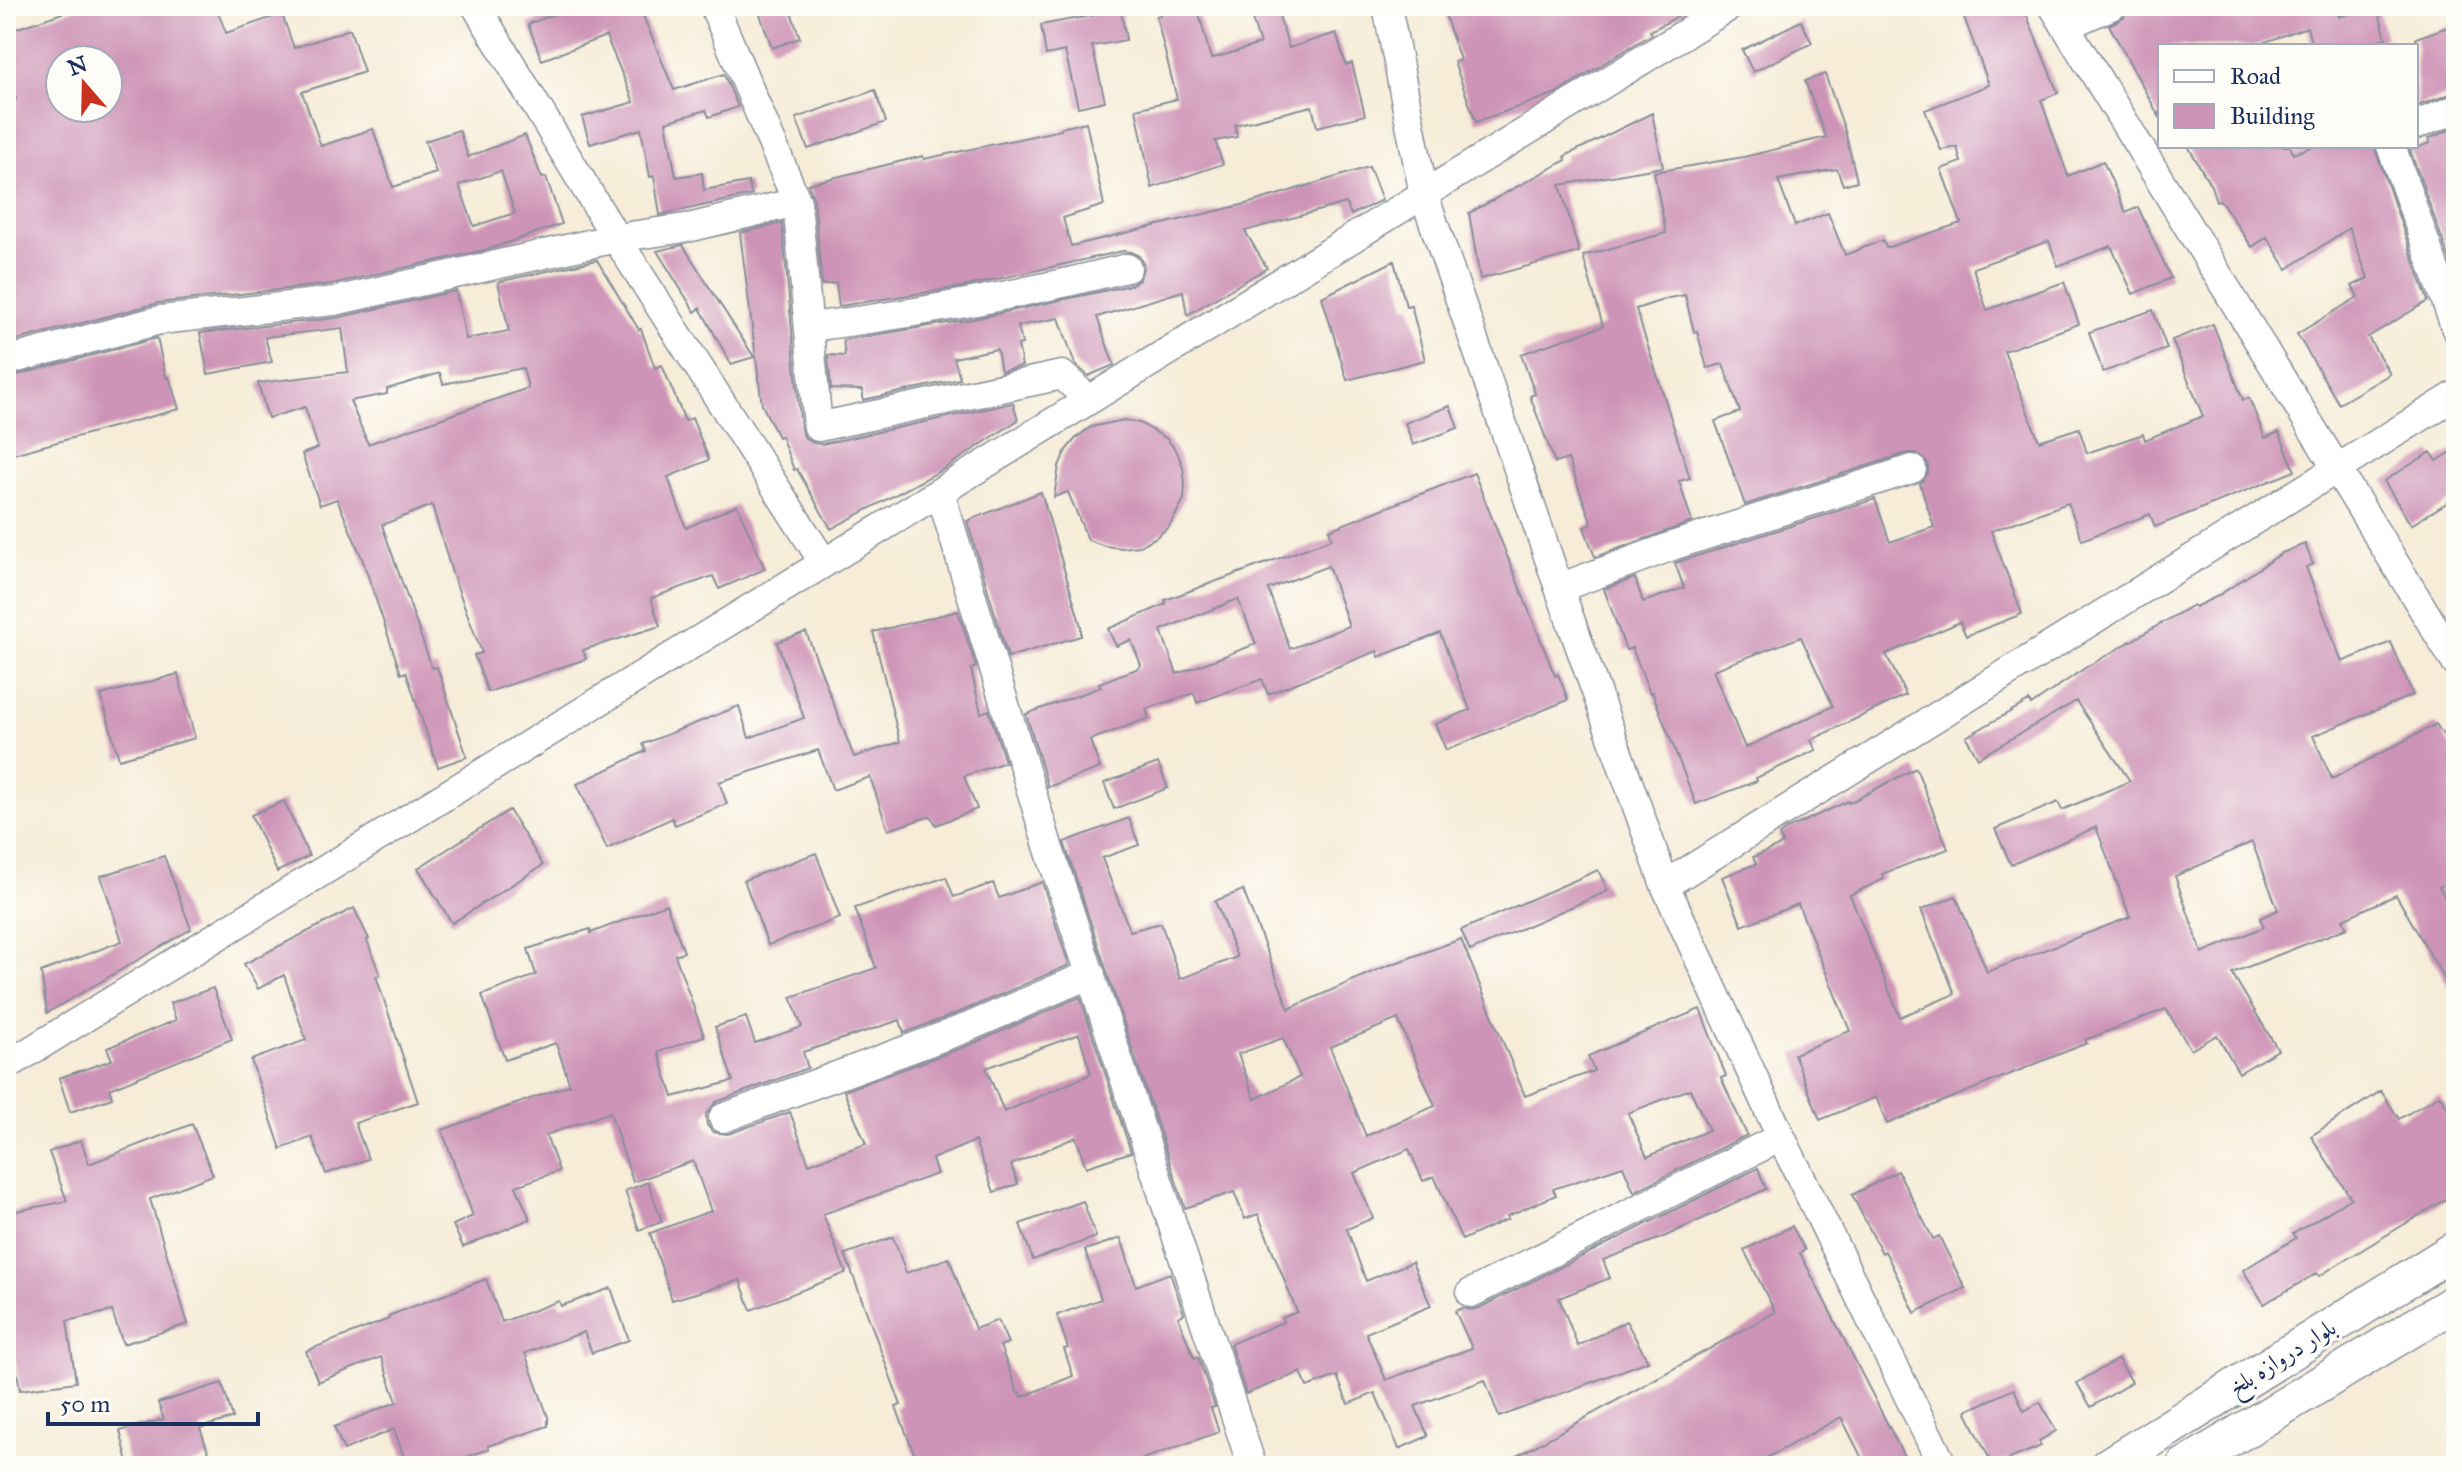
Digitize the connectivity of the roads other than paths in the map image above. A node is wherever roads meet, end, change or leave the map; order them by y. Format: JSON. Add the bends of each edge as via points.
{"nodes":[{"id":1,"x":476,"y":6,"type":"edge"},
{"id":2,"x":714,"y":6,"type":"edge"},
{"id":3,"x":1387,"y":6,"type":"edge"},
{"id":4,"x":1730,"y":6,"type":"edge"},
{"id":5,"x":2111,"y":6,"type":"edge"},
{"id":6,"x":2059,"y":16,"type":"edge"},
{"id":7,"x":2456,"y":109,"type":"edge"},
{"id":8,"x":2418,"y":124,"type":"edge"},
{"id":9,"x":2392,"y":148,"type":"edge"},
{"id":10,"x":1424,"y":195,"type":"junction"},
{"id":11,"x":797,"y":202,"type":"junction"},
{"id":12,"x":616,"y":238,"type":"junction"},
{"id":13,"x":1127,"y":268,"type":"dead end"},
{"id":14,"x":810,"y":327,"type":"junction"},
{"id":15,"x":2456,"y":329,"type":"edge"},
{"id":16,"x":6,"y":361,"type":"edge"},
{"id":17,"x":2456,"y":395,"type":"edge"},
{"id":18,"x":1089,"y":400,"type":"junction"},
{"id":19,"x":1912,"y":469,"type":"dead end"},
{"id":20,"x":2336,"y":470,"type":"junction"},
{"id":21,"x":940,"y":492,"type":"junction"},
{"id":22,"x":824,"y":563,"type":"junction"},
{"id":23,"x":1559,"y":588,"type":"junction"},
{"id":24,"x":2456,"y":663,"type":"edge"},
{"id":25,"x":1665,"y":885,"type":"junction"},
{"id":26,"x":1091,"y":974,"type":"junction"},
{"id":27,"x":6,"y":1066,"type":"edge"},
{"id":28,"x":723,"y":1118,"type":"dead end"},
{"id":29,"x":1781,"y":1137,"type":"junction"},
{"id":30,"x":2456,"y":1249,"type":"edge"},
{"id":31,"x":1471,"y":1293,"type":"dead end"},
{"id":32,"x":2456,"y":1302,"type":"edge"},
{"id":33,"x":1252,"y":1466,"type":"edge"},
{"id":34,"x":1943,"y":1466,"type":"edge"},
{"id":35,"x":2108,"y":1466,"type":"edge"},
{"id":36,"x":2185,"y":1466,"type":"edge"}],
"edges":[{"from":1,"to":12,"type":"street"},
{"from":2,"to":11,"type":"street"},
{"from":3,"to":10,"type":"street"},
{"from":4,"to":10,"type":"street"},
{"from":5,"to":6,"type":"street"},
{"from":6,"to":20,"type":"street"},
{"from":7,"to":8,"type":"street"},
{"from":9,"to":15,"type":"street"},
{"from":10,"to":18,"type":"street"},
{"from":10,"to":23,"type":"street"},
{"from":11,"to":12,"type":"street","via":[[692,227]]},
{"from":11,"to":14,"type":"street"},
{"from":12,"to":16,"type":"street","via":[[334,301],[160,320]]},
{"from":12,"to":22,"type":"street"},
{"from":13,"to":14,"type":"street","via":[[898,317]]},
{"from":14,"to":18,"type":"street","via":[[818,427],[1062,375]]},
{"from":17,"to":20,"type":"street"},
{"from":18,"to":21,"type":"street"},
{"from":19,"to":23,"type":"street"},
{"from":20,"to":24,"type":"street"},
{"from":20,"to":25,"type":"street"},
{"from":21,"to":22,"type":"street"},
{"from":21,"to":26,"type":"street"},
{"from":22,"to":27,"type":"street"},
{"from":23,"to":25,"type":"street"},
{"from":25,"to":29,"type":"street"},
{"from":26,"to":28,"type":"street","via":[[966,1028]]},
{"from":26,"to":33,"type":"street"},
{"from":29,"to":31,"type":"street"},
{"from":29,"to":34,"type":"street"},
{"from":30,"to":35,"type":"main road","name":"بلوار دروازه بلخ"},
{"from":32,"to":36,"type":"main road","name":"بلوار دروازه بلخ"}]}
